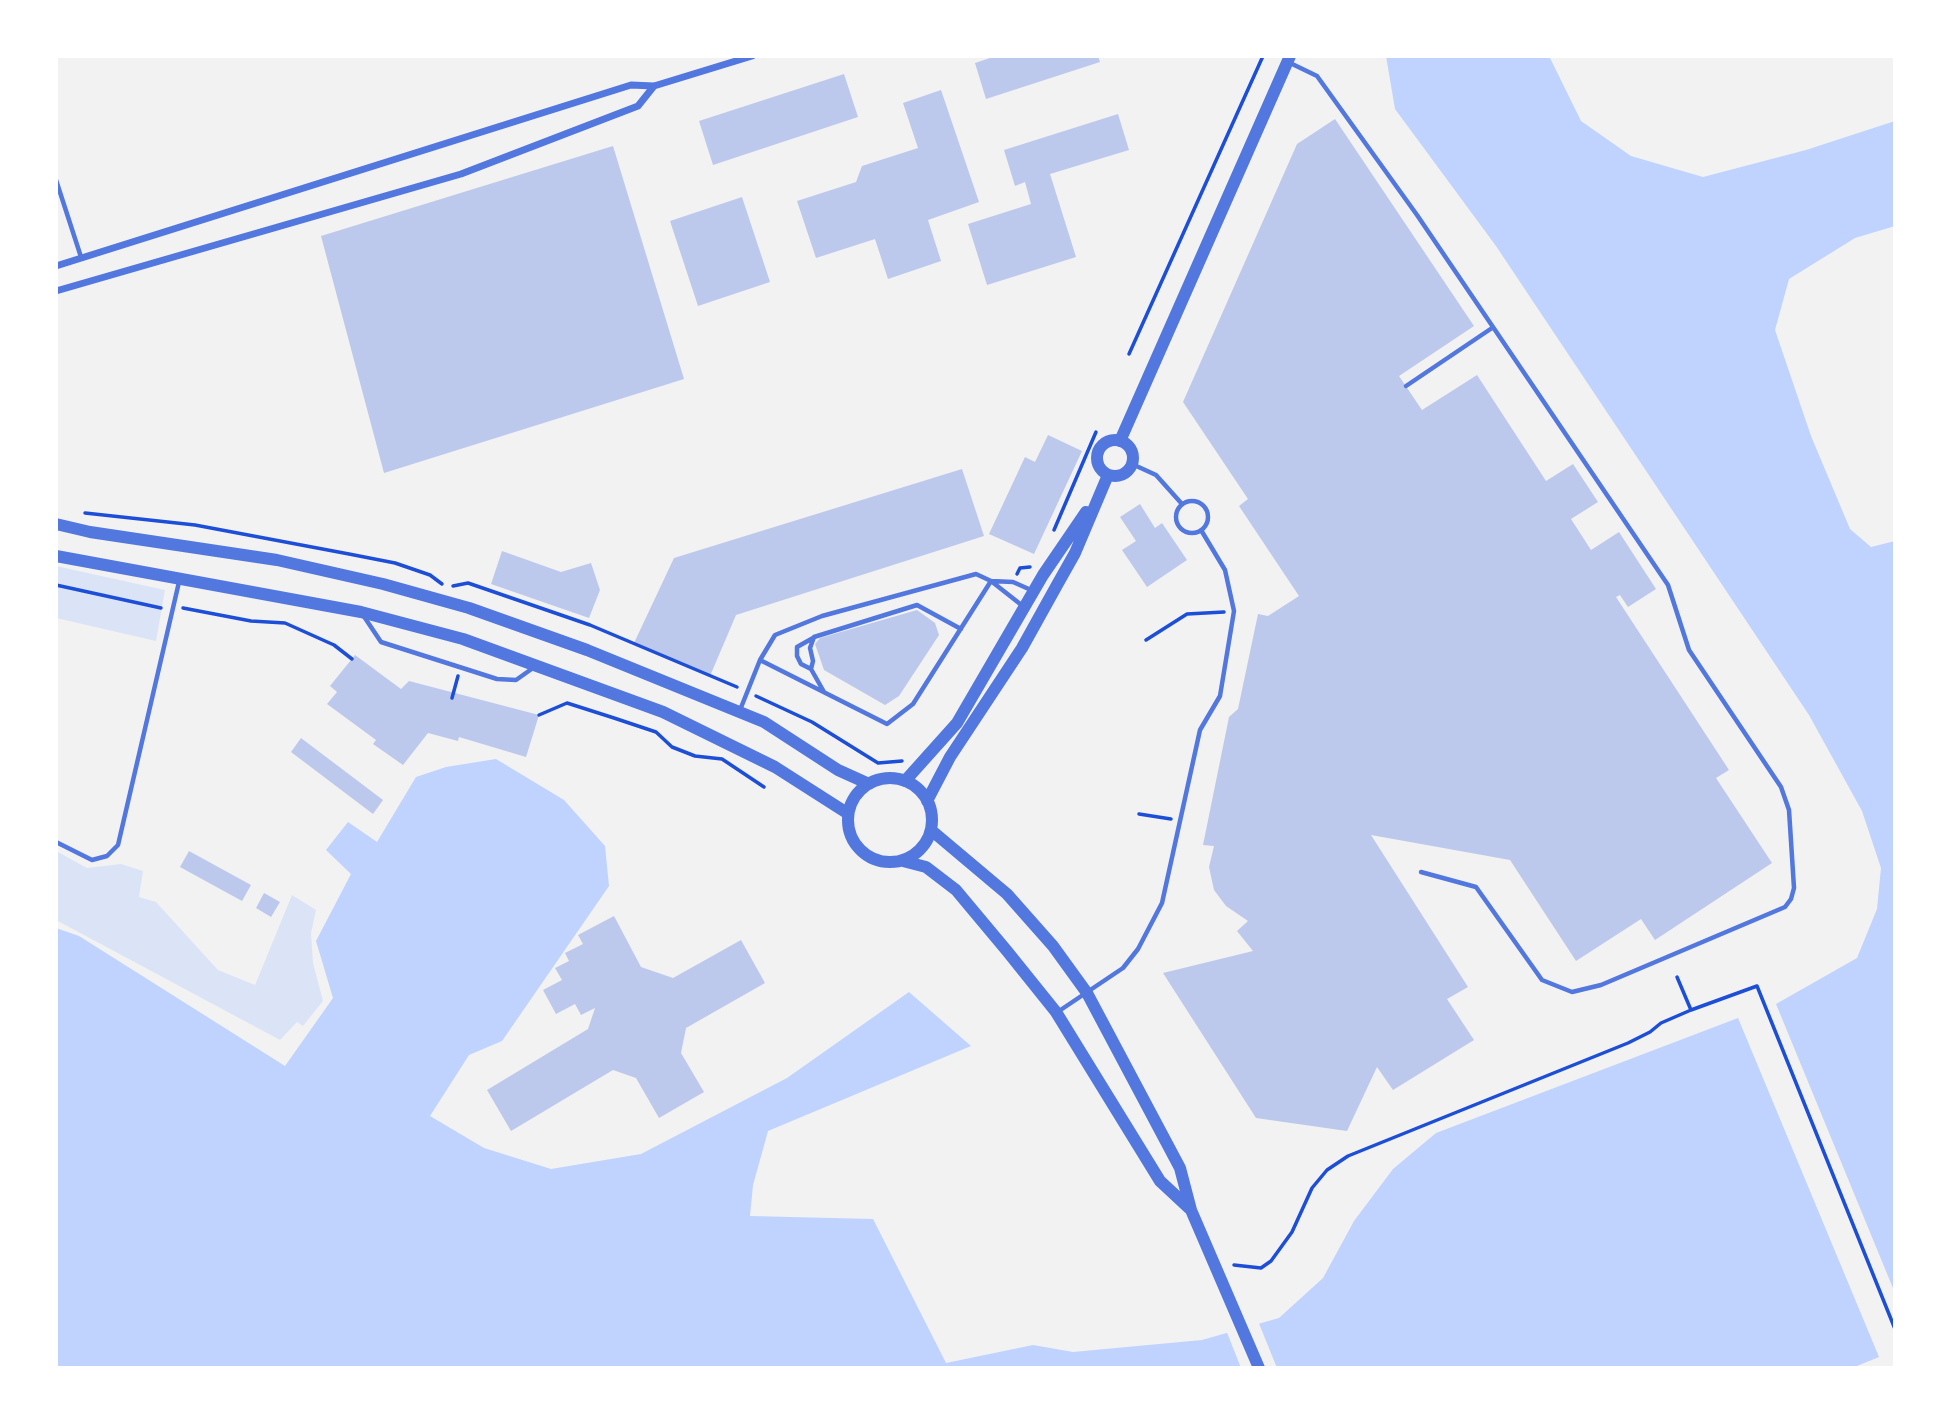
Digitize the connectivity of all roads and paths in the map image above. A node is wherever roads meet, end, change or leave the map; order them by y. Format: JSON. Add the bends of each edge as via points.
{"nodes":[{"id":1,"x":716,"y":56,"type":"edge"},
{"id":2,"x":752,"y":56,"type":"edge"},
{"id":3,"x":1263,"y":56,"type":"edge"},
{"id":4,"x":1289,"y":59,"type":"edge"},
{"id":5,"x":719,"y":66,"type":"junction"},
{"id":6,"x":654,"y":86,"type":"junction"},
{"id":7,"x":56,"y":180,"type":"edge"},
{"id":8,"x":81,"y":258,"type":"junction"},
{"id":9,"x":56,"y":266,"type":"edge"},
{"id":10,"x":56,"y":291,"type":"edge"},
{"id":11,"x":1492,"y":328,"type":"junction"},
{"id":12,"x":1129,"y":354,"type":"dead end"},
{"id":13,"x":1406,"y":386,"type":"dead end"},
{"id":14,"x":1096,"y":432,"type":"dead end"},
{"id":15,"x":1120,"y":440,"type":"junction"},
{"id":16,"x":1132,"y":464,"type":"junction"},
{"id":17,"x":1108,"y":475,"type":"junction"},
{"id":18,"x":1100,"y":493,"type":"junction"},
{"id":19,"x":1182,"y":504,"type":"junction"},
{"id":20,"x":72,"y":512,"type":"dead end"},
{"id":21,"x":56,"y":524,"type":"edge"},
{"id":22,"x":1201,"y":530,"type":"junction"},
{"id":23,"x":1051,"y":537,"type":"dead end"},
{"id":24,"x":56,"y":556,"type":"edge"},
{"id":25,"x":1034,"y":565,"type":"dead end"},
{"id":26,"x":1018,"y":573,"type":"dead end"},
{"id":27,"x":180,"y":579,"type":"junction"},
{"id":28,"x":991,"y":582,"type":"junction"},
{"id":29,"x":56,"y":585,"type":"edge"},
{"id":30,"x":1034,"y":592,"type":"junction"},
{"id":31,"x":1025,"y":607,"type":"junction"},
{"id":32,"x":186,"y":608,"type":"dead end"},
{"id":33,"x":164,"y":609,"type":"dead end"},
{"id":34,"x":1234,"y":611,"type":"junction"},
{"id":35,"x":360,"y":612,"type":"junction"},
{"id":36,"x":961,"y":629,"type":"junction"},
{"id":37,"x":814,"y":637,"type":"junction"},
{"id":38,"x":1146,"y":640,"type":"dead end"},
{"id":39,"x":352,"y":659,"type":"dead end"},
{"id":40,"x":760,"y":660,"type":"junction"},
{"id":41,"x":536,"y":665,"type":"junction"},
{"id":42,"x":811,"y":669,"type":"junction"},
{"id":43,"x":727,"y":683,"type":"dead end"},
{"id":44,"x":825,"y":693,"type":"junction"},
{"id":45,"x":739,"y":711,"type":"junction"},
{"id":46,"x":539,"y":715,"type":"dead end"},
{"id":47,"x":905,"y":781,"type":"junction"},
{"id":48,"x":869,"y":784,"type":"junction"},
{"id":49,"x":764,"y":787,"type":"dead end"},
{"id":50,"x":927,"y":801,"type":"junction"},
{"id":51,"x":847,"y":813,"type":"junction"},
{"id":52,"x":1139,"y":814,"type":"dead end"},
{"id":53,"x":1180,"y":821,"type":"junction"},
{"id":54,"x":931,"y":830,"type":"junction"},
{"id":55,"x":56,"y":842,"type":"edge"},
{"id":56,"x":903,"y":861,"type":"junction"},
{"id":57,"x":1421,"y":872,"type":"dead end"},
{"id":58,"x":1676,"y":977,"type":"dead end"},
{"id":59,"x":1087,"y":993,"type":"junction"},
{"id":60,"x":1691,"y":1010,"type":"junction"},
{"id":61,"x":1056,"y":1012,"type":"junction"},
{"id":62,"x":1191,"y":1210,"type":"junction"},
{"id":63,"x":1234,"y":1265,"type":"dead end"},
{"id":64,"x":1895,"y":1329,"type":"edge"},
{"id":65,"x":1259,"y":1368,"type":"edge"}],
"edges":[{"from":1,"to":5,"type":"street"},
{"from":2,"to":5,"type":"street"},
{"from":3,"to":12,"type":"path"},
{"from":4,"to":11,"type":"lane","via":[[1317,76]]},
{"from":4,"to":15,"type":"street"},
{"from":5,"to":6,"type":"street"},
{"from":6,"to":8,"type":"street","via":[[631,85]]},
{"from":6,"to":10,"type":"street","via":[[638,106],[461,174]]},
{"from":7,"to":8,"type":"lane"},
{"from":8,"to":9,"type":"street"},
{"from":11,"to":13,"type":"lane"},
{"from":11,"to":57,"type":"lane","via":[[1668,585],[1689,650],[1781,787],[1789,810],[1794,888],[1780,910],[1601,985],[1572,992],[1542,980],[1476,887]]},
{"from":14,"to":23,"type":"path"},
{"from":15,"to":16,"type":"street","via":[[1132,451]]},
{"from":15,"to":17,"type":"street","via":[[1103,445],[1097,457]]},
{"from":16,"to":17,"type":"street","via":[[1122,474]]},
{"from":16,"to":19,"type":"lane","via":[[1156,475]]},
{"from":17,"to":18,"type":"street"},
{"from":18,"to":30,"type":"street"},
{"from":18,"to":50,"type":"street","via":[[1052,596]]},
{"from":19,"to":22,"type":"lane","via":[[1175,516],[1181,529]]},
{"from":19,"to":22,"type":"lane","via":[[1192,500],[1203,505],[1208,515]]},
{"from":20,"to":43,"type":"path","via":[[195,525],[395,563],[430,575],[444,586],[468,583],[596,627]]},
{"from":21,"to":45,"type":"street","via":[[277,560],[418,593],[587,650]]},
{"from":22,"to":34,"type":"lane","via":[[1225,570]]},
{"from":24,"to":27,"type":"street"},
{"from":25,"to":26,"type":"path","via":[[1020,568]]},
{"from":27,"to":35,"type":"street"},
{"from":27,"to":55,"type":"lane","via":[[118,845],[107,856],[92,860]]},
{"from":28,"to":30,"type":"lane","via":[[1013,582]]},
{"from":28,"to":31,"type":"lane"},
{"from":28,"to":36,"type":"lane"},
{"from":28,"to":40,"type":"lane","via":[[976,574],[822,616],[775,635]]},
{"from":29,"to":33,"type":"path"},
{"from":30,"to":31,"type":"street"},
{"from":31,"to":47,"type":"street","via":[[957,723]]},
{"from":32,"to":39,"type":"path","via":[[251,621],[285,622],[334,645]]},
{"from":34,"to":38,"type":"path","via":[[1187,614]]},
{"from":34,"to":53,"type":"lane","via":[[1220,696],[1200,730]]},
{"from":35,"to":41,"type":"street","via":[[463,639]]},
{"from":35,"to":41,"type":"lane","via":[[381,642],[497,679],[516,680]]},
{"from":36,"to":37,"type":"lane","via":[[917,605]]},
{"from":36,"to":44,"type":"lane","via":[[913,704],[887,724]]},
{"from":37,"to":42,"type":"lane"},
{"from":37,"to":42,"type":"lane","via":[[797,647],[801,664]]},
{"from":40,"to":44,"type":"lane"},
{"from":40,"to":45,"type":"lane"},
{"from":41,"to":51,"type":"street","via":[[663,712],[724,741],[803,783]]},
{"from":42,"to":44,"type":"lane"},
{"from":45,"to":48,"type":"street"},
{"from":46,"to":49,"type":"path","via":[[567,703],[614,718],[656,732],[672,747],[695,756],[722,759]]},
{"from":47,"to":48,"type":"street","via":[[890,778]]},
{"from":47,"to":50,"type":"street","via":[[919,787]]},
{"from":48,"to":51,"type":"street","via":[[853,799]]},
{"from":50,"to":54,"type":"street"},
{"from":51,"to":56,"type":"street","via":[[847,828],[862,854],[888,863]]},
{"from":52,"to":53,"type":"path"},
{"from":53,"to":59,"type":"lane","via":[[1162,903],[1138,949],[1123,968]]},
{"from":54,"to":56,"type":"street","via":[[926,843]]},
{"from":54,"to":59,"type":"street","via":[[1007,894]]},
{"from":56,"to":61,"type":"street","via":[[926,867],[956,890]]},
{"from":58,"to":60,"type":"path"},
{"from":59,"to":61,"type":"lane"},
{"from":59,"to":62,"type":"street","via":[[1180,1168]]},
{"from":60,"to":63,"type":"path","via":[[1628,1043],[1348,1156],[1326,1170],[1312,1188],[1292,1232],[1272,1261],[1261,1268]]},
{"from":60,"to":64,"type":"path","via":[[1757,986]]},
{"from":61,"to":62,"type":"street","via":[[1160,1181]]},
{"from":62,"to":65,"type":"street"}]}
